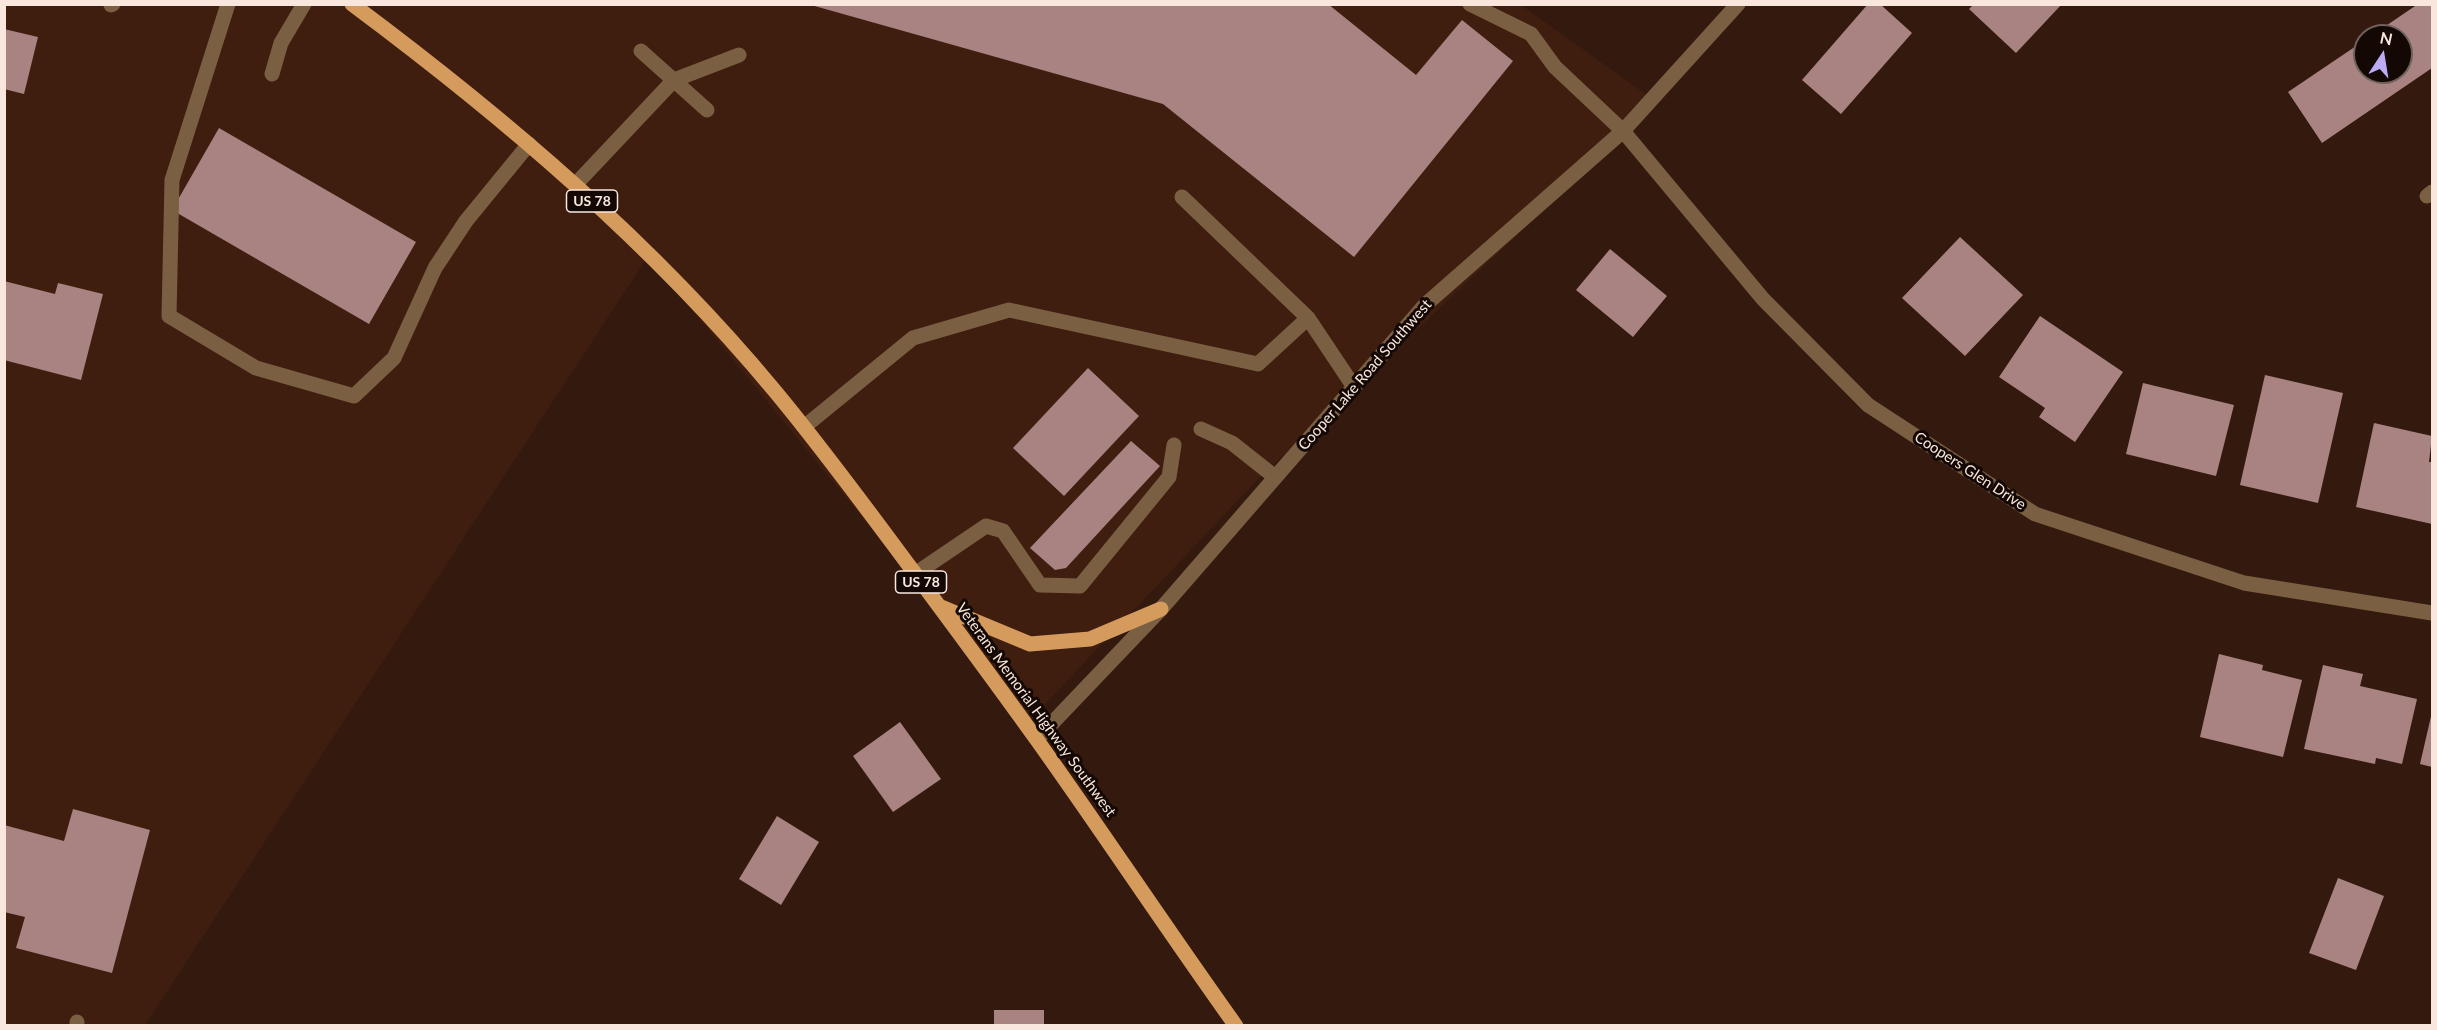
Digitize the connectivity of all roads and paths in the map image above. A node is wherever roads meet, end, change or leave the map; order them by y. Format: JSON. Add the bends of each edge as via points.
{"nodes":[{"id":1,"x":228,"y":4,"type":"edge"},
{"id":2,"x":304,"y":4,"type":"edge"},
{"id":3,"x":352,"y":4,"type":"edge"},
{"id":4,"x":1470,"y":4,"type":"edge"},
{"id":5,"x":1738,"y":4,"type":"edge"},
{"id":6,"x":641,"y":51,"type":"dead end"},
{"id":7,"x":739,"y":55,"type":"dead end"},
{"id":8,"x":272,"y":74,"type":"dead end"},
{"id":9,"x":674,"y":80,"type":"junction"},
{"id":10,"x":707,"y":110,"type":"dead end"},
{"id":11,"x":1623,"y":131,"type":"junction"},
{"id":12,"x":529,"y":144,"type":"junction"},
{"id":13,"x":575,"y":185,"type":"junction"},
{"id":14,"x":1182,"y":197,"type":"dead end"},
{"id":15,"x":1308,"y":318,"type":"junction"},
{"id":16,"x":1354,"y":387,"type":"junction"},
{"id":17,"x":804,"y":427,"type":"junction"},
{"id":18,"x":1201,"y":429,"type":"dead end"},
{"id":19,"x":1174,"y":445,"type":"dead end"},
{"id":20,"x":1275,"y":477,"type":"junction"},
{"id":21,"x":915,"y":574,"type":"junction"},
{"id":22,"x":939,"y":607,"type":"junction"},
{"id":23,"x":1161,"y":609,"type":"junction"},
{"id":24,"x":2433,"y":613,"type":"edge"},
{"id":25,"x":1037,"y":739,"type":"junction"},
{"id":26,"x":1236,"y":1026,"type":"edge"}],
"edges":[{"from":1,"to":12,"type":"street","via":[[172,180],[169,316],[256,368],[354,396],[394,358],[435,268],[466,221]]},
{"from":2,"to":8,"type":"street","via":[[281,43]]},
{"from":3,"to":12,"type":"main road","name":"Veterans Memorial Highway Southwest","number":"US 78"},
{"from":4,"to":11,"type":"street","name":"Coopers Glen Drive","via":[[1531,34],[1556,66]]},
{"from":5,"to":11,"type":"street","name":"Cooper Lake Road Southwest"},
{"from":6,"to":9,"type":"street"},
{"from":7,"to":9,"type":"street"},
{"from":9,"to":10,"type":"street"},
{"from":9,"to":13,"type":"street"},
{"from":11,"to":16,"type":"street","name":"Cooper Lake Road Southwest","via":[[1425,305]]},
{"from":11,"to":24,"type":"street","name":"Coopers Glen Drive","via":[[1763,299],[1868,405],[2035,514],[2244,583]]},
{"from":12,"to":13,"type":"main road","name":"Veterans Memorial Highway Southwest","number":"US 78"},
{"from":13,"to":17,"type":"main road","name":"Veterans Memorial Highway Southwest","number":"US 78","via":[[709,317]]},
{"from":14,"to":15,"type":"street"},
{"from":15,"to":16,"type":"street"},
{"from":15,"to":17,"type":"street","via":[[1258,364],[1009,310],[914,338]]},
{"from":16,"to":20,"type":"street","name":"Cooper Lake Road Southwest"},
{"from":17,"to":21,"type":"main road","name":"Veterans Memorial Highway Southwest","number":"US 78"},
{"from":18,"to":20,"type":"street","via":[[1232,443]]},
{"from":19,"to":21,"type":"street","via":[[1169,477],[1080,586],[1040,585],[1003,531],[986,526]]},
{"from":20,"to":23,"type":"street","name":"Cooper Lake Road Southwest"},
{"from":21,"to":22,"type":"main road","name":"Veterans Memorial Highway Southwest","number":"US 78"},
{"from":22,"to":23,"type":"main road","via":[[1030,644],[1090,639]]},
{"from":22,"to":25,"type":"main road","name":"Veterans Memorial Highway Southwest","number":"US 78"},
{"from":23,"to":25,"type":"street","name":"Cooper Lake Road Southwest"},
{"from":25,"to":26,"type":"main road","name":"Veterans Memorial Highway Southwest","number":"US 78"}]}
